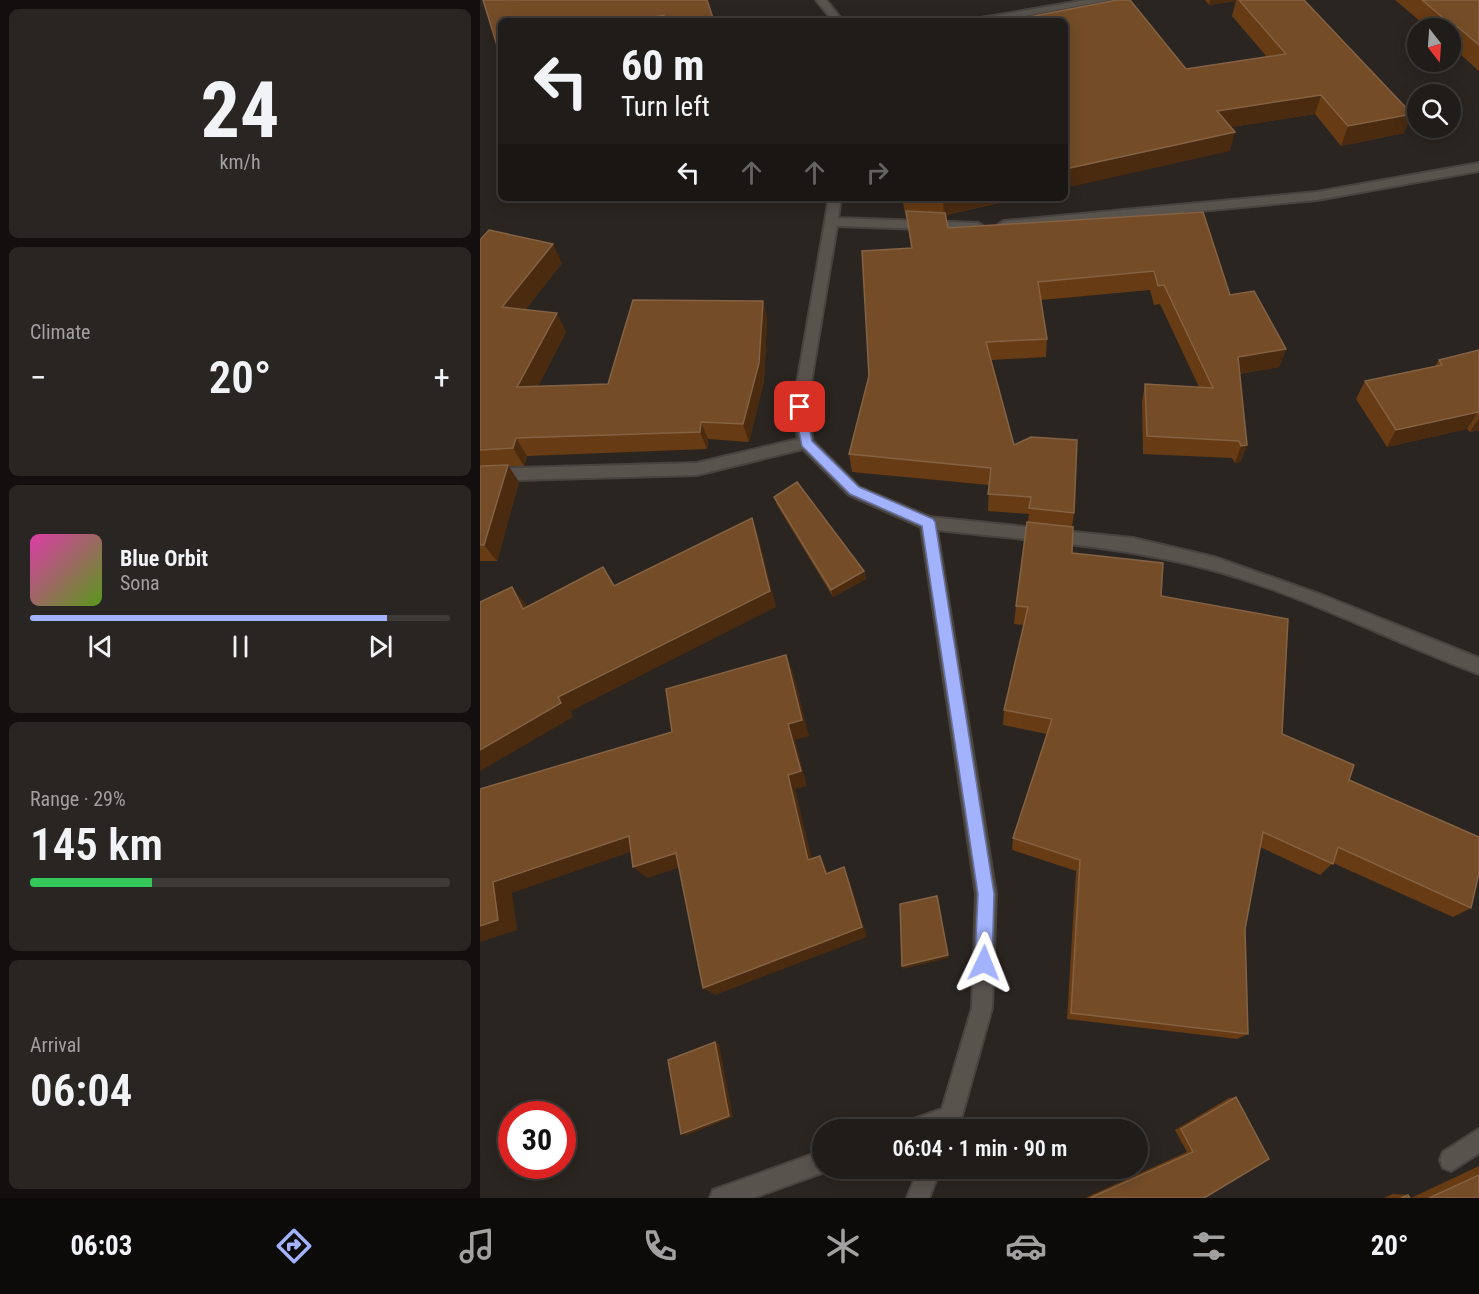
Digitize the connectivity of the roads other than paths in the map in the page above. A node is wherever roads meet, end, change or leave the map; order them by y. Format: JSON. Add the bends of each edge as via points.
{"nodes":[{"id":1,"x":821,"y":0,"type":"edge"},
{"id":2,"x":1104,"y":0,"type":"edge"},
{"id":3,"x":836,"y":18,"type":"edge"},
{"id":4,"x":999,"y":18,"type":"edge"},
{"id":5,"x":1479,"y":167,"type":"edge"},
{"id":6,"x":835,"y":201,"type":"edge"},
{"id":7,"x":831,"y":222,"type":"junction"},
{"id":8,"x":806,"y":442,"type":"junction"},
{"id":9,"x":480,"y":475,"type":"edge"},
{"id":10,"x":928,"y":522,"type":"junction"},
{"id":11,"x":1479,"y":666,"type":"edge"},
{"id":12,"x":951,"y":1119,"type":"edge"},
{"id":13,"x":1479,"y":1140,"type":"edge"},
{"id":14,"x":1451,"y":1160,"type":"dead end"},
{"id":15,"x":812,"y":1166,"type":"edge"},
{"id":16,"x":926,"y":1179,"type":"edge"},
{"id":17,"x":721,"y":1198,"type":"edge"},
{"id":18,"x":918,"y":1198,"type":"edge"}],
"edges":[{"from":1,"to":3,"type":"street"},
{"from":2,"to":4,"type":"street"},
{"from":5,"to":7,"type":"street","via":[[1317,196],[987,227]]},
{"from":6,"to":7,"type":"street"},
{"from":7,"to":8,"type":"street","via":[[800,407]]},
{"from":8,"to":9,"type":"street","via":[[697,469]]},
{"from":8,"to":10,"type":"street","via":[[854,491]]},
{"from":10,"to":11,"type":"street","via":[[1134,545],[1214,564],[1317,600]]},
{"from":10,"to":12,"type":"street","via":[[986,894],[982,1008]]},
{"from":13,"to":14,"type":"street"},
{"from":15,"to":17,"type":"street"},
{"from":16,"to":18,"type":"street"}]}
